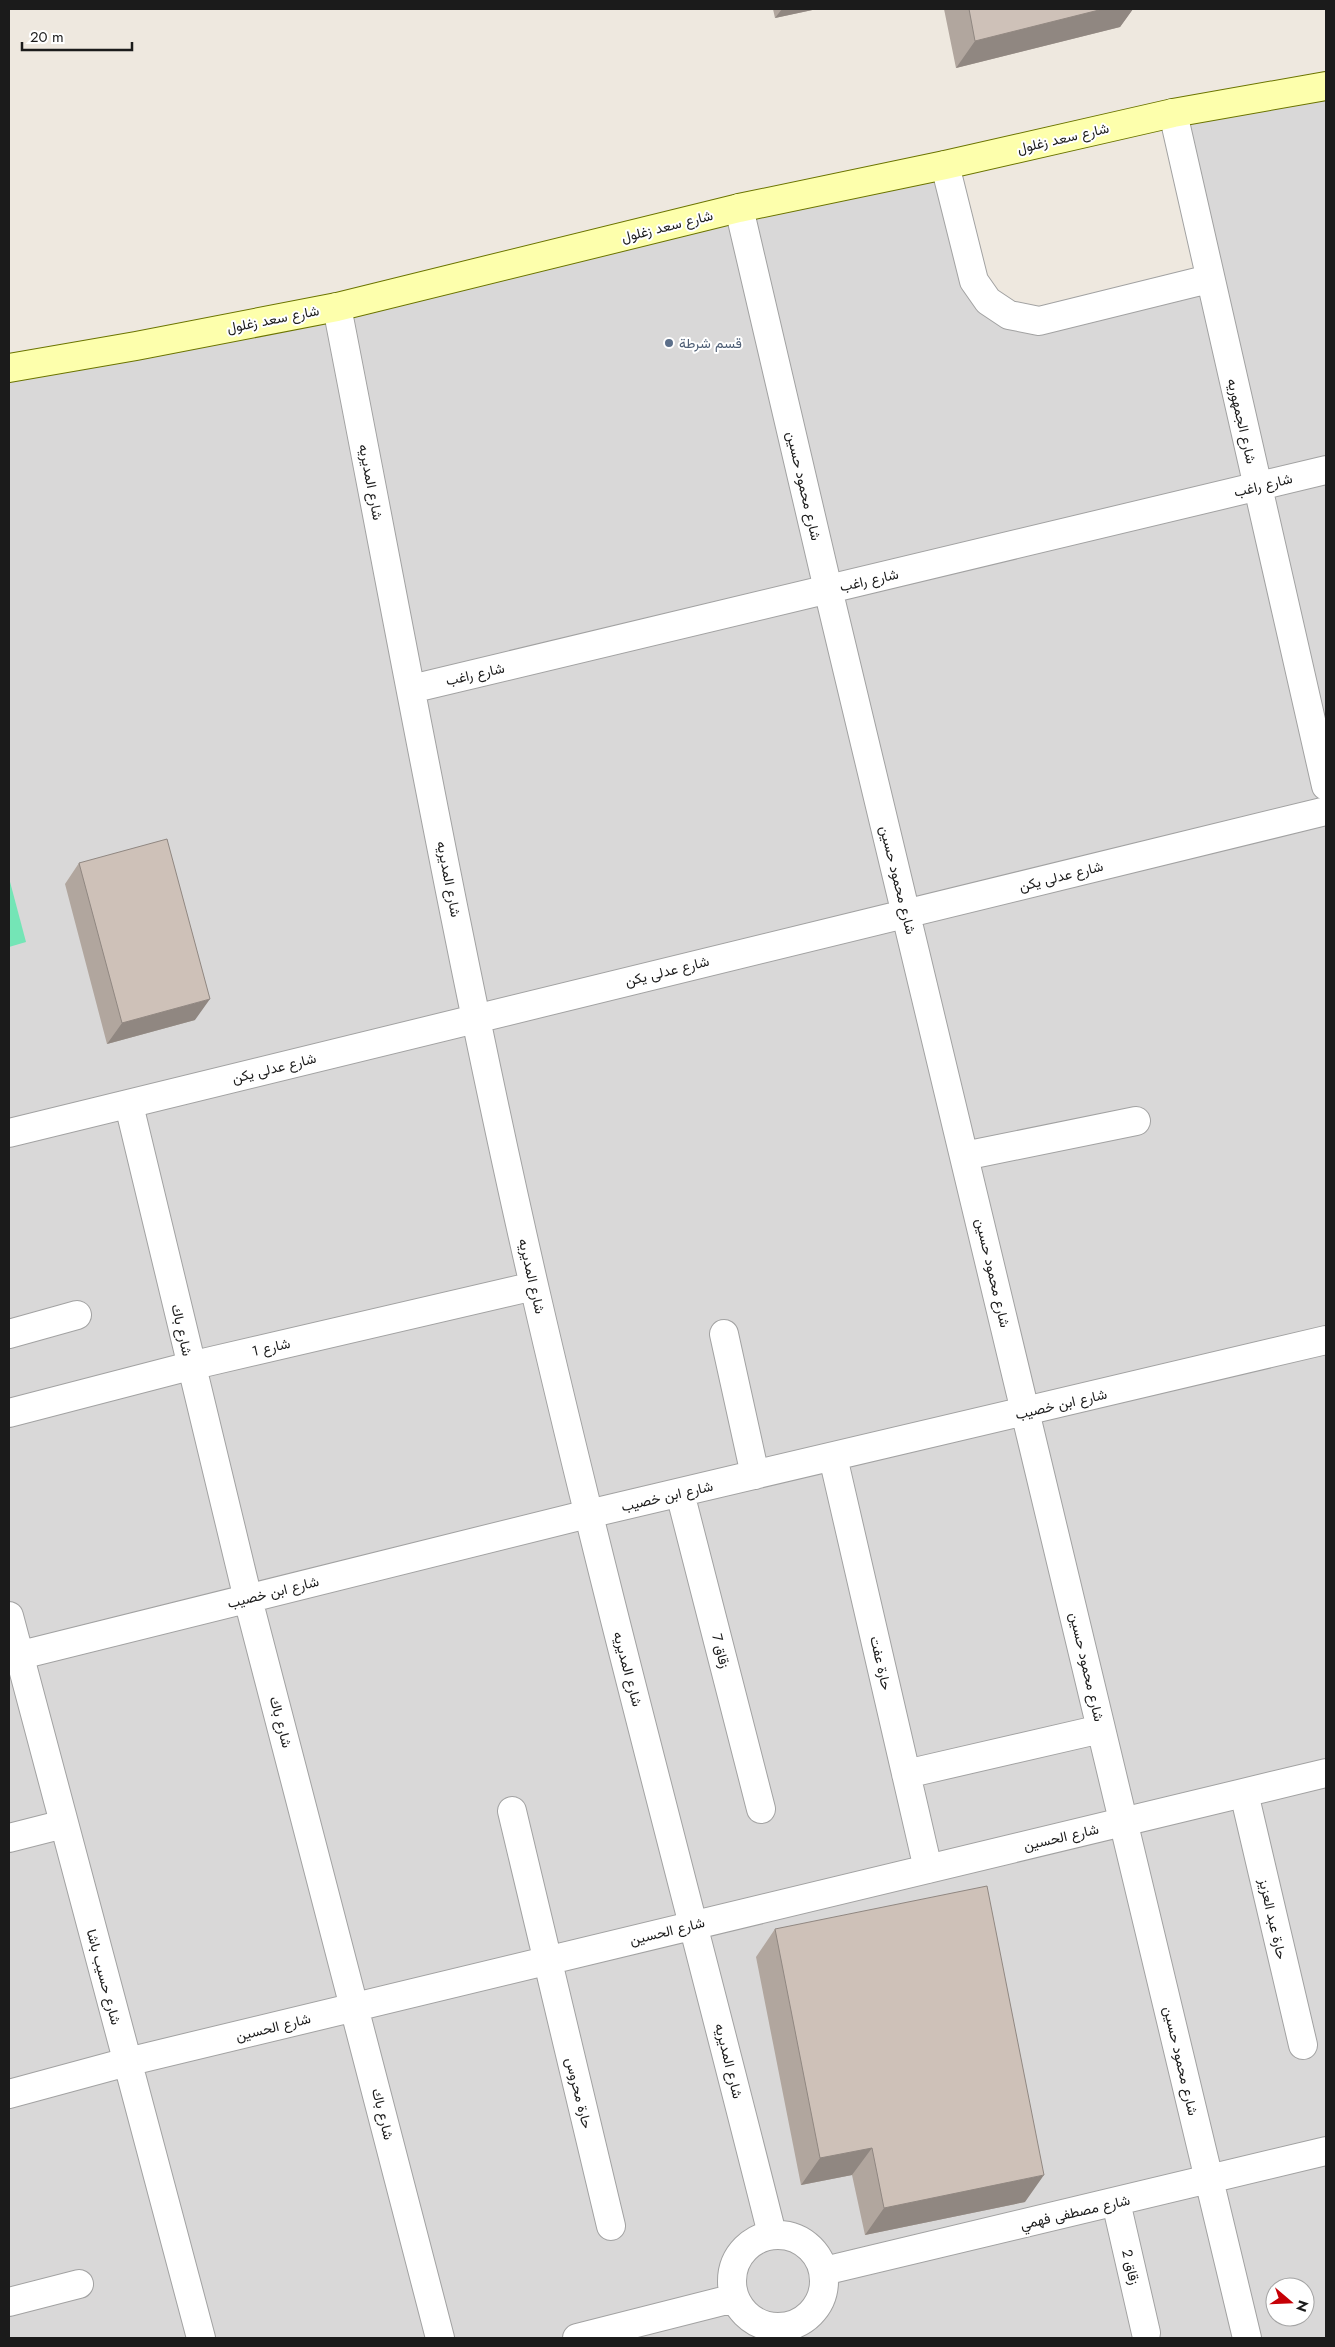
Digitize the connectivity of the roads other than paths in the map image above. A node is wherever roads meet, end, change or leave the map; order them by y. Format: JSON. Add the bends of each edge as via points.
{"nodes":[{"id":1,"x":1326,"y":86,"type":"edge"},
{"id":2,"x":1173,"y":113,"type":"junction"},
{"id":3,"x":945,"y":165,"type":"junction"},
{"id":4,"x":739,"y":208,"type":"junction"},
{"id":5,"x":1210,"y":279,"type":"junction"},
{"id":6,"x":337,"y":307,"type":"junction"},
{"id":7,"x":9,"y":368,"type":"edge"},
{"id":8,"x":1326,"y":470,"type":"edge"},
{"id":9,"x":1258,"y":486,"type":"junction"},
{"id":10,"x":828,"y":589,"type":"junction"},
{"id":11,"x":411,"y":689,"type":"junction"},
{"id":12,"x":1326,"y":786,"type":"edge"},
{"id":13,"x":1326,"y":811,"type":"edge"},
{"id":14,"x":906,"y":913,"type":"junction"},
{"id":15,"x":476,"y":1018,"type":"junction"},
{"id":16,"x":129,"y":1104,"type":"junction"},
{"id":17,"x":1136,"y":1121,"type":"dead end"},
{"id":18,"x":9,"y":1133,"type":"edge"},
{"id":19,"x":964,"y":1156,"type":"junction"},
{"id":20,"x":534,"y":1286,"type":"junction"},
{"id":21,"x":77,"y":1315,"type":"dead end"},
{"id":22,"x":9,"y":1334,"type":"edge"},
{"id":23,"x":724,"y":1334,"type":"dead end"},
{"id":24,"x":1326,"y":1340,"type":"edge"},
{"id":25,"x":190,"y":1366,"type":"junction"},
{"id":26,"x":1026,"y":1412,"type":"junction"},
{"id":27,"x":9,"y":1413,"type":"edge"},
{"id":28,"x":833,"y":1457,"type":"junction"},
{"id":29,"x":755,"y":1475,"type":"junction"},
{"id":30,"x":680,"y":1493,"type":"junction"},
{"id":31,"x":588,"y":1514,"type":"junction"},
{"id":32,"x":248,"y":1599,"type":"junction"},
{"id":33,"x":9,"y":1616,"type":"edge"},
{"id":34,"x":14,"y":1657,"type":"edge"},
{"id":35,"x":1102,"y":1729,"type":"junction"},
{"id":36,"x":1326,"y":1773,"type":"edge"},
{"id":37,"x":906,"y":1774,"type":"junction"},
{"id":38,"x":1244,"y":1793,"type":"junction"},
{"id":39,"x":761,"y":1810,"type":"dead end"},
{"id":40,"x":512,"y":1812,"type":"dead end"},
{"id":41,"x":1124,"y":1822,"type":"junction"},
{"id":42,"x":64,"y":1824,"type":"junction"},
{"id":43,"x":9,"y":1838,"type":"edge"},
{"id":44,"x":928,"y":1869,"type":"junction"},
{"id":45,"x":695,"y":1924,"type":"junction"},
{"id":46,"x":547,"y":1960,"type":"junction"},
{"id":47,"x":356,"y":2007,"type":"junction"},
{"id":48,"x":1303,"y":2045,"type":"dead end"},
{"id":49,"x":127,"y":2062,"type":"junction"},
{"id":50,"x":9,"y":2094,"type":"edge"},
{"id":51,"x":1326,"y":2151,"type":"edge"},
{"id":52,"x":1209,"y":2179,"type":"junction"},
{"id":53,"x":1116,"y":2202,"type":"junction"},
{"id":54,"x":611,"y":2226,"type":"dead end"},
{"id":55,"x":772,"y":2234,"type":"junction"},
{"id":56,"x":824,"y":2271,"type":"junction"},
{"id":57,"x":78,"y":2284,"type":"dead end"},
{"id":58,"x":735,"y":2298,"type":"junction"},
{"id":59,"x":9,"y":2302,"type":"edge"},
{"id":60,"x":800,"y":2331,"type":"edge"},
{"id":61,"x":1146,"y":2333,"type":"dead end"},
{"id":62,"x":200,"y":2338,"type":"edge"},
{"id":63,"x":440,"y":2338,"type":"edge"},
{"id":64,"x":577,"y":2338,"type":"edge"},
{"id":65,"x":1247,"y":2338,"type":"edge"}],
"edges":[{"from":1,"to":2,"type":"main road","name":"شارع سعد زغلول"},
{"from":2,"to":3,"type":"main road","name":"شارع سعد زغلول"},
{"from":2,"to":5,"type":"street","name":"شارع الجمهوريه"},
{"from":3,"to":4,"type":"main road","name":"شارع سعد زغلول"},
{"from":3,"to":5,"type":"street","via":[[974,281],[988,301],[1009,315],[1040,321]]},
{"from":4,"to":6,"type":"main road","name":"شارع سعد زغلول"},
{"from":4,"to":10,"type":"street","name":"شارع محمود حسين"},
{"from":5,"to":9,"type":"street","name":"شارع الجمهوريه"},
{"from":6,"to":7,"type":"main road","name":"شارع سعد زغلول"},
{"from":6,"to":11,"type":"street","name":"شارع المديريه"},
{"from":8,"to":9,"type":"street","name":"شارع راغب"},
{"from":9,"to":10,"type":"street","name":"شارع راغب"},
{"from":9,"to":12,"type":"street","name":"شارع الجمهوريه"},
{"from":10,"to":11,"type":"street","name":"شارع راغب"},
{"from":10,"to":14,"type":"street","name":"شارع محمود حسين"},
{"from":11,"to":15,"type":"street","name":"شارع المديريه"},
{"from":13,"to":14,"type":"street","name":"شارع عدلى يكن"},
{"from":14,"to":15,"type":"street","name":"شارع عدلى يكن"},
{"from":14,"to":19,"type":"street","name":"شارع محمود حسين"},
{"from":15,"to":16,"type":"street","name":"شارع عدلى يكن"},
{"from":15,"to":20,"type":"street","name":"شارع المديريه"},
{"from":16,"to":18,"type":"street","name":"شارع عدلى يكن"},
{"from":16,"to":25,"type":"street","name":"شارع باك"},
{"from":17,"to":19,"type":"street"},
{"from":19,"to":26,"type":"street","name":"شارع محمود حسين"},
{"from":20,"to":25,"type":"street","name":"شارع 1"},
{"from":20,"to":31,"type":"street","name":"شارع المديريه"},
{"from":21,"to":22,"type":"street"},
{"from":23,"to":29,"type":"street"},
{"from":24,"to":26,"type":"street","name":"شارع ابن خصيب"},
{"from":25,"to":27,"type":"street","name":"شارع 1"},
{"from":25,"to":32,"type":"street","name":"شارع باك"},
{"from":26,"to":28,"type":"street","name":"شارع ابن خصيب"},
{"from":26,"to":35,"type":"street","name":"شارع محمود حسين"},
{"from":28,"to":29,"type":"street","name":"شارع ابن خصيب"},
{"from":28,"to":37,"type":"street","name":"حارة عفت"},
{"from":29,"to":30,"type":"street","name":"شارع ابن خصيب"},
{"from":30,"to":31,"type":"street","name":"شارع ابن خصيب"},
{"from":30,"to":39,"type":"street","name":"زقاق 7"},
{"from":31,"to":32,"type":"street","name":"شارع ابن خصيب"},
{"from":31,"to":45,"type":"street","name":"شارع المديريه"},
{"from":32,"to":34,"type":"street","name":"شارع ابن خصيب"},
{"from":32,"to":47,"type":"street","name":"شارع باك"},
{"from":33,"to":34,"type":"street","name":"شارع حسيب باشا"},
{"from":34,"to":42,"type":"street","name":"شارع حسيب باشا"},
{"from":35,"to":37,"type":"street"},
{"from":35,"to":41,"type":"street","name":"شارع محمود حسين"},
{"from":36,"to":38,"type":"street","name":"شارع الحسين"},
{"from":37,"to":44,"type":"street","name":"حارة عفت"},
{"from":38,"to":41,"type":"street","name":"شارع الحسين"},
{"from":38,"to":48,"type":"street","name":"حارة عبد العزيز"},
{"from":40,"to":46,"type":"street","name":"حارة محروس"},
{"from":41,"to":44,"type":"street","name":"شارع الحسين"},
{"from":41,"to":52,"type":"street","name":"شارع محمود حسين"},
{"from":42,"to":43,"type":"street"},
{"from":42,"to":49,"type":"street","name":"شارع حسيب باشا"},
{"from":44,"to":45,"type":"street","name":"شارع الحسين"},
{"from":45,"to":46,"type":"street","name":"شارع الحسين"},
{"from":45,"to":55,"type":"street","name":"شارع المديريه"},
{"from":46,"to":47,"type":"street","name":"شارع الحسين"},
{"from":46,"to":54,"type":"street","name":"حارة محروس"},
{"from":47,"to":49,"type":"street","name":"شارع الحسين"},
{"from":47,"to":63,"type":"street","name":"شارع باك"},
{"from":49,"to":50,"type":"street","name":"شارع الحسين"},
{"from":49,"to":62,"type":"street","name":"شارع حسيب باشا"},
{"from":51,"to":52,"type":"street","name":"شارع مصطفى فهمي"},
{"from":52,"to":53,"type":"street","name":"شارع مصطفى فهمي"},
{"from":52,"to":65,"type":"street","name":"شارع محمود حسين"},
{"from":53,"to":56,"type":"street","name":"شارع مصطفى فهمي"},
{"from":53,"to":61,"type":"street","name":"زقاق 2"},
{"from":55,"to":56,"type":"street","via":[[799,2239],[811,2247]]},
{"from":55,"to":58,"type":"street","via":[[747,2246],[738,2257],[733,2270]]},
{"from":56,"to":60,"type":"street","via":[[820,2302]]},
{"from":57,"to":59,"type":"street"},
{"from":58,"to":60,"type":"street","via":[[745,2314],[761,2324]]},
{"from":58,"to":64,"type":"street"}]}
